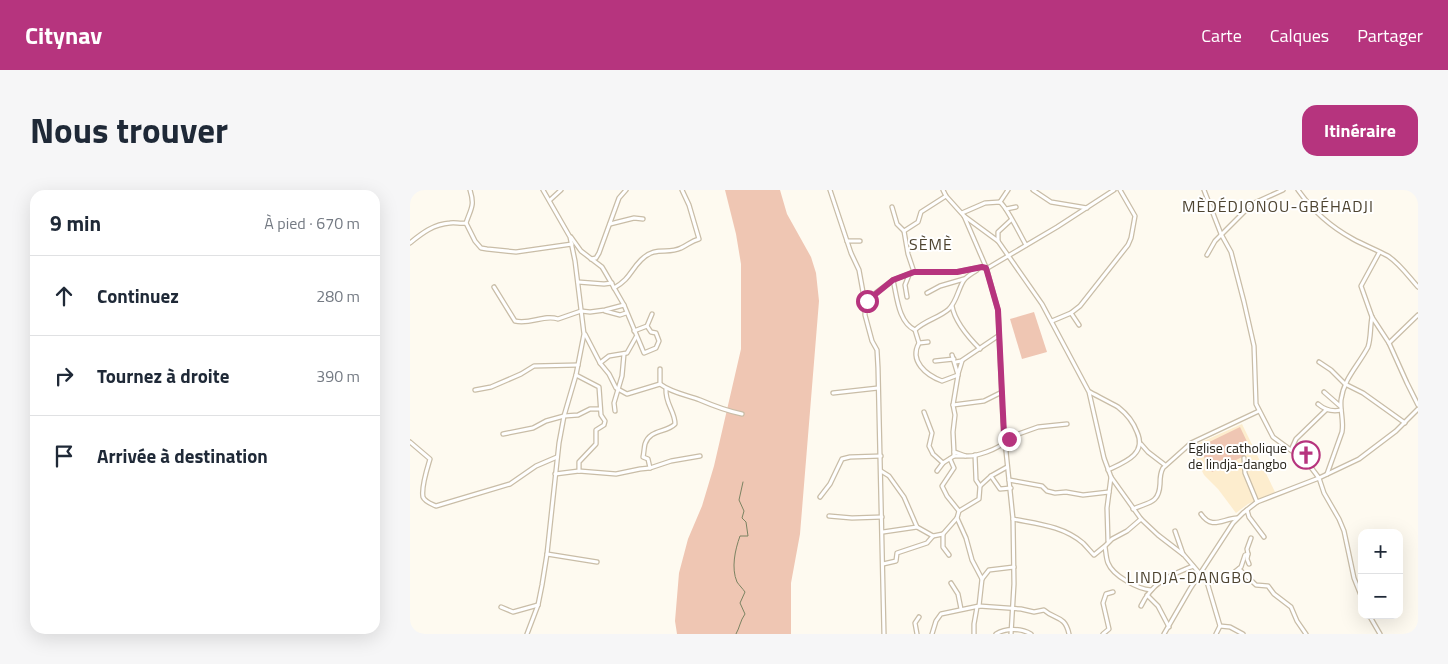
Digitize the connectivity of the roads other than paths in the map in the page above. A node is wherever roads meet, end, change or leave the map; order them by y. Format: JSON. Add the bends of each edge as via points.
{"nodes":[{"id":1,"x":470,"y":190,"type":"edge"},
{"id":2,"x":544,"y":190,"type":"edge"},
{"id":3,"x":561,"y":190,"type":"edge"},
{"id":4,"x":626,"y":190,"type":"edge"},
{"id":5,"x":682,"y":190,"type":"edge"},
{"id":6,"x":830,"y":190,"type":"edge"},
{"id":7,"x":943,"y":190,"type":"edge"},
{"id":8,"x":1008,"y":190,"type":"edge"},
{"id":9,"x":1033,"y":190,"type":"edge"},
{"id":10,"x":1114,"y":190,"type":"edge"},
{"id":11,"x":1120,"y":190,"type":"edge"},
{"id":12,"x":1204,"y":190,"type":"edge"},
{"id":13,"x":1283,"y":190,"type":"edge"},
{"id":14,"x":1298,"y":190,"type":"edge"},
{"id":15,"x":621,"y":192,"type":"edge"},
{"id":16,"x":946,"y":196,"type":"junction"},
{"id":17,"x":550,"y":200,"type":"junction"},
{"id":18,"x":1000,"y":202,"type":"junction"},
{"id":19,"x":892,"y":207,"type":"dead end"},
{"id":20,"x":1016,"y":207,"type":"dead end"},
{"id":21,"x":1087,"y":208,"type":"junction"},
{"id":22,"x":1006,"y":209,"type":"junction"},
{"id":23,"x":963,"y":215,"type":"junction"},
{"id":24,"x":643,"y":220,"type":"dead end"},
{"id":25,"x":1011,"y":220,"type":"junction"},
{"id":26,"x":466,"y":223,"type":"junction"},
{"id":27,"x":610,"y":224,"type":"junction"},
{"id":28,"x":904,"y":231,"type":"junction"},
{"id":29,"x":998,"y":232,"type":"junction"},
{"id":30,"x":1221,"y":234,"type":"junction"},
{"id":31,"x":992,"y":236,"type":"junction"},
{"id":32,"x":570,"y":237,"type":"junction"},
{"id":33,"x":847,"y":241,"type":"junction"},
{"id":34,"x":860,"y":241,"type":"dead end"},
{"id":35,"x":998,"y":241,"type":"junction"},
{"id":36,"x":410,"y":243,"type":"edge"},
{"id":37,"x":572,"y":244,"type":"junction"},
{"id":38,"x":1026,"y":245,"type":"junction"},
{"id":39,"x":1379,"y":252,"type":"junction"},
{"id":40,"x":1008,"y":255,"type":"junction"},
{"id":41,"x":1207,"y":256,"type":"dead end"},
{"id":42,"x":591,"y":259,"type":"junction"},
{"id":43,"x":985,"y":268,"type":"junction"},
{"id":44,"x":914,"y":272,"type":"junction"},
{"id":45,"x":909,"y":275,"type":"junction"},
{"id":46,"x":964,"y":278,"type":"junction"},
{"id":47,"x":893,"y":280,"type":"junction"},
{"id":48,"x":578,"y":282,"type":"junction"},
{"id":49,"x":612,"y":283,"type":"junction"},
{"id":50,"x":1418,"y":287,"type":"edge"},
{"id":51,"x":494,"y":288,"type":"dead end"},
{"id":52,"x":614,"y":288,"type":"junction"},
{"id":53,"x":927,"y":293,"type":"dead end"},
{"id":54,"x":907,"y":297,"type":"dead end"},
{"id":55,"x":866,"y":303,"type":"junction"},
{"id":56,"x":624,"y":305,"type":"junction"},
{"id":57,"x":952,"y":306,"type":"junction"},
{"id":58,"x":605,"y":310,"type":"junction"},
{"id":59,"x":582,"y":311,"type":"junction"},
{"id":60,"x":626,"y":313,"type":"junction"},
{"id":61,"x":652,"y":314,"type":"dead end"},
{"id":62,"x":1070,"y":314,"type":"junction"},
{"id":63,"x":1418,"y":315,"type":"edge"},
{"id":64,"x":1372,"y":316,"type":"junction"},
{"id":65,"x":1052,"y":321,"type":"junction"},
{"id":66,"x":1079,"y":325,"type":"dead end"},
{"id":67,"x":647,"y":326,"type":"junction"},
{"id":68,"x":915,"y":330,"type":"junction"},
{"id":69,"x":634,"y":331,"type":"junction"},
{"id":70,"x":584,"y":334,"type":"junction"},
{"id":71,"x":998,"y":336,"type":"junction"},
{"id":72,"x":636,"y":337,"type":"junction"},
{"id":73,"x":928,"y":342,"type":"dead end"},
{"id":74,"x":1389,"y":342,"type":"junction"},
{"id":75,"x":919,"y":343,"type":"junction"},
{"id":76,"x":980,"y":349,"type":"junction"},
{"id":77,"x":624,"y":354,"type":"junction"},
{"id":78,"x":954,"y":359,"type":"junction"},
{"id":79,"x":963,"y":360,"type":"junction"},
{"id":80,"x":935,"y":361,"type":"dead end"},
{"id":81,"x":1319,"y":362,"type":"dead end"},
{"id":82,"x":600,"y":363,"type":"junction"},
{"id":83,"x":578,"y":364,"type":"junction"},
{"id":84,"x":660,"y":369,"type":"dead end"},
{"id":85,"x":958,"y":374,"type":"junction"},
{"id":86,"x":576,"y":375,"type":"junction"},
{"id":87,"x":660,"y":384,"type":"junction"},
{"id":88,"x":1345,"y":384,"type":"junction"},
{"id":89,"x":666,"y":388,"type":"junction"},
{"id":90,"x":878,"y":388,"type":"junction"},
{"id":91,"x":475,"y":390,"type":"dead end"},
{"id":92,"x":618,"y":391,"type":"junction"},
{"id":93,"x":833,"y":392,"type":"dead end"},
{"id":94,"x":1003,"y":392,"type":"junction"},
{"id":95,"x":1089,"y":392,"type":"junction"},
{"id":96,"x":1324,"y":392,"type":"dead end"},
{"id":97,"x":1318,"y":404,"type":"dead end"},
{"id":98,"x":953,"y":405,"type":"junction"},
{"id":99,"x":958,"y":405,"type":"junction"},
{"id":100,"x":1418,"y":405,"type":"edge"},
{"id":101,"x":1341,"y":408,"type":"junction"},
{"id":102,"x":600,"y":409,"type":"junction"},
{"id":103,"x":1326,"y":410,"type":"junction"},
{"id":104,"x":1418,"y":410,"type":"edge"},
{"id":105,"x":615,"y":411,"type":"dead end"},
{"id":106,"x":1259,"y":411,"type":"junction"},
{"id":107,"x":924,"y":412,"type":"dead end"},
{"id":108,"x":742,"y":414,"type":"dead end"},
{"id":109,"x":955,"y":415,"type":"junction"},
{"id":110,"x":564,"y":416,"type":"junction"},
{"id":111,"x":1405,"y":423,"type":"junction"},
{"id":112,"x":1067,"y":424,"type":"dead end"},
{"id":113,"x":503,"y":434,"type":"dead end"},
{"id":114,"x":1004,"y":435,"type":"junction"},
{"id":115,"x":1010,"y":438,"type":"junction"},
{"id":116,"x":410,"y":442,"type":"edge"},
{"id":117,"x":1140,"y":443,"type":"junction"},
{"id":118,"x":1005,"y":444,"type":"junction"},
{"id":119,"x":997,"y":449,"type":"junction"},
{"id":120,"x":1291,"y":450,"type":"junction"},
{"id":121,"x":1006,"y":454,"type":"junction"},
{"id":122,"x":952,"y":455,"type":"junction"},
{"id":123,"x":975,"y":455,"type":"junction"},
{"id":124,"x":700,"y":456,"type":"dead end"},
{"id":125,"x":881,"y":456,"type":"junction"},
{"id":126,"x":557,"y":457,"type":"junction"},
{"id":127,"x":1244,"y":458,"type":"dead end"},
{"id":128,"x":943,"y":463,"type":"junction"},
{"id":129,"x":1165,"y":465,"type":"junction"},
{"id":130,"x":1007,"y":467,"type":"junction"},
{"id":131,"x":650,"y":468,"type":"junction"},
{"id":132,"x":881,"y":470,"type":"junction"},
{"id":133,"x":1108,"y":470,"type":"junction"},
{"id":134,"x":578,"y":471,"type":"junction"},
{"id":135,"x":936,"y":471,"type":"dead end"},
{"id":136,"x":555,"y":474,"type":"junction"},
{"id":137,"x":1327,"y":474,"type":"junction"},
{"id":138,"x":991,"y":476,"type":"junction"},
{"id":139,"x":1111,"y":477,"type":"junction"},
{"id":140,"x":1319,"y":478,"type":"junction"},
{"id":141,"x":1009,"y":480,"type":"junction"},
{"id":142,"x":980,"y":486,"type":"junction"},
{"id":143,"x":1011,"y":488,"type":"junction"},
{"id":144,"x":1109,"y":492,"type":"junction"},
{"id":145,"x":820,"y":497,"type":"dead end"},
{"id":146,"x":1257,"y":502,"type":"junction"},
{"id":147,"x":1133,"y":509,"type":"junction"},
{"id":148,"x":1246,"y":510,"type":"junction"},
{"id":149,"x":959,"y":512,"type":"junction"},
{"id":150,"x":1201,"y":514,"type":"dead end"},
{"id":151,"x":829,"y":516,"type":"dead end"},
{"id":152,"x":882,"y":517,"type":"junction"},
{"id":153,"x":957,"y":518,"type":"junction"},
{"id":154,"x":1014,"y":518,"type":"junction"},
{"id":155,"x":1238,"y":518,"type":"junction"},
{"id":156,"x":1141,"y":519,"type":"junction"},
{"id":157,"x":917,"y":527,"type":"junction"},
{"id":158,"x":1175,"y":531,"type":"dead end"},
{"id":159,"x":883,"y":532,"type":"junction"},
{"id":160,"x":943,"y":534,"type":"junction"},
{"id":161,"x":933,"y":536,"type":"junction"},
{"id":162,"x":1251,"y":538,"type":"dead end"},
{"id":163,"x":1264,"y":538,"type":"dead end"},
{"id":164,"x":1108,"y":542,"type":"junction"},
{"id":165,"x":1105,"y":546,"type":"junction"},
{"id":166,"x":547,"y":554,"type":"junction"},
{"id":167,"x":1248,"y":554,"type":"junction"},
{"id":168,"x":949,"y":555,"type":"dead end"},
{"id":169,"x":1184,"y":555,"type":"junction"},
{"id":170,"x":597,"y":562,"type":"dead end"},
{"id":171,"x":883,"y":564,"type":"junction"},
{"id":172,"x":1249,"y":564,"type":"dead end"},
{"id":173,"x":1193,"y":566,"type":"junction"},
{"id":174,"x":1014,"y":567,"type":"junction"},
{"id":175,"x":1239,"y":569,"type":"junction"},
{"id":176,"x":1200,"y":575,"type":"junction"},
{"id":177,"x":982,"y":579,"type":"junction"},
{"id":178,"x":1207,"y":582,"type":"junction"},
{"id":179,"x":951,"y":583,"type":"dead end"},
{"id":180,"x":1358,"y":588,"type":"edge"},
{"id":181,"x":1151,"y":590,"type":"junction"},
{"id":182,"x":1113,"y":592,"type":"dead end"},
{"id":183,"x":1148,"y":595,"type":"junction"},
{"id":184,"x":538,"y":605,"type":"junction"},
{"id":185,"x":978,"y":606,"type":"junction"},
{"id":186,"x":1141,"y":606,"type":"dead end"},
{"id":187,"x":501,"y":607,"type":"dead end"},
{"id":188,"x":961,"y":609,"type":"junction"},
{"id":189,"x":1012,"y":609,"type":"junction"},
{"id":190,"x":919,"y":617,"type":"dead end"},
{"id":191,"x":1371,"y":619,"type":"edge"},
{"id":192,"x":1220,"y":626,"type":"junction"},
{"id":193,"x":1169,"y":627,"type":"junction"},
{"id":194,"x":1011,"y":632,"type":"edge"},
{"id":195,"x":527,"y":634,"type":"edge"},
{"id":196,"x":884,"y":634,"type":"edge"},
{"id":197,"x":917,"y":634,"type":"edge"},
{"id":198,"x":932,"y":634,"type":"edge"},
{"id":199,"x":974,"y":634,"type":"edge"},
{"id":200,"x":996,"y":634,"type":"edge"},
{"id":201,"x":1031,"y":634,"type":"edge"},
{"id":202,"x":1069,"y":634,"type":"edge"},
{"id":203,"x":1104,"y":634,"type":"edge"},
{"id":204,"x":1164,"y":634,"type":"edge"},
{"id":205,"x":1216,"y":634,"type":"edge"},
{"id":206,"x":1243,"y":634,"type":"edge"},
{"id":207,"x":1306,"y":634,"type":"edge"},
{"id":208,"x":1380,"y":634,"type":"edge"}],
"edges":[{"from":1,"to":26,"type":"street","via":[[474,200]]},
{"from":2,"to":17,"type":"street"},
{"from":3,"to":17,"type":"street"},
{"from":4,"to":15,"type":"street"},
{"from":5,"to":52,"type":"street","via":[[699,239],[680,248],[649,254],[626,280]]},
{"from":6,"to":33,"type":"street"},
{"from":7,"to":16,"type":"street"},
{"from":8,"to":18,"type":"street"},
{"from":9,"to":21,"type":"street","via":[[1051,202]]},
{"from":10,"to":21,"type":"street"},
{"from":11,"to":62,"type":"street","via":[[1135,216],[1131,238],[1080,306]]},
{"from":12,"to":30,"type":"street"},
{"from":13,"to":30,"type":"street","via":[[1252,204]]},
{"from":14,"to":39,"type":"street","via":[[1338,230]]},
{"from":15,"to":27,"type":"street"},
{"from":16,"to":23,"type":"street"},
{"from":16,"to":28,"type":"street","via":[[921,212],[918,222]]},
{"from":17,"to":32,"type":"street"},
{"from":18,"to":22,"type":"street"},
{"from":18,"to":23,"type":"street","via":[[985,203]]},
{"from":19,"to":28,"type":"street","via":[[897,224]]},
{"from":20,"to":22,"type":"street"},
{"from":21,"to":38,"type":"street"},
{"from":22,"to":25,"type":"street"},
{"from":23,"to":31,"type":"street"},
{"from":23,"to":43,"type":"street"},
{"from":24,"to":27,"type":"street"},
{"from":25,"to":29,"type":"street"},
{"from":25,"to":38,"type":"street"},
{"from":26,"to":36,"type":"street","via":[[451,223],[427,230]]},
{"from":26,"to":37,"type":"street","via":[[481,248],[498,252]]},
{"from":27,"to":42,"type":"street","via":[[599,253]]},
{"from":28,"to":44,"type":"street"},
{"from":29,"to":31,"type":"street"},
{"from":29,"to":35,"type":"street"},
{"from":30,"to":41,"type":"street"},
{"from":30,"to":106,"type":"street","via":[[1233,259],[1253,336],[1255,394]]},
{"from":31,"to":35,"type":"street"},
{"from":32,"to":37,"type":"street"},
{"from":32,"to":42,"type":"street"},
{"from":33,"to":34,"type":"street"},
{"from":33,"to":55,"type":"street","via":[[859,270]]},
{"from":35,"to":40,"type":"street"},
{"from":37,"to":48,"type":"street"},
{"from":38,"to":40,"type":"street"},
{"from":39,"to":50,"type":"street","via":[[1397,264]]},
{"from":39,"to":64,"type":"street","via":[[1361,286]]},
{"from":40,"to":43,"type":"street"},
{"from":40,"to":65,"type":"street"},
{"from":42,"to":49,"type":"street","via":[[602,267]]},
{"from":43,"to":44,"type":"street"},
{"from":43,"to":46,"type":"street"},
{"from":43,"to":71,"type":"street","via":[[998,310]]},
{"from":44,"to":45,"type":"street"},
{"from":45,"to":47,"type":"street"},
{"from":45,"to":54,"type":"street","via":[[905,285]]},
{"from":46,"to":53,"type":"street"},
{"from":46,"to":57,"type":"street"},
{"from":47,"to":55,"type":"street"},
{"from":47,"to":68,"type":"street","via":[[902,316]]},
{"from":48,"to":49,"type":"street"},
{"from":48,"to":59,"type":"street"},
{"from":49,"to":52,"type":"street"},
{"from":51,"to":59,"type":"street","via":[[515,321],[528,322],[552,316],[558,319]]},
{"from":52,"to":56,"type":"street"},
{"from":55,"to":90,"type":"street","via":[[866,323],[877,350]]},
{"from":56,"to":58,"type":"street"},
{"from":56,"to":60,"type":"street"},
{"from":57,"to":68,"type":"street"},
{"from":57,"to":76,"type":"street","via":[[963,328]]},
{"from":58,"to":59,"type":"street"},
{"from":58,"to":60,"type":"street","via":[[620,315]]},
{"from":59,"to":70,"type":"street"},
{"from":60,"to":69,"type":"street"},
{"from":61,"to":67,"type":"street"},
{"from":62,"to":65,"type":"street"},
{"from":62,"to":66,"type":"street"},
{"from":63,"to":74,"type":"street"},
{"from":64,"to":74,"type":"street"},
{"from":64,"to":88,"type":"street","via":[[1370,342]]},
{"from":65,"to":95,"type":"street"},
{"from":67,"to":69,"type":"street"},
{"from":67,"to":72,"type":"street","via":[[659,338],[657,347],[644,353]]},
{"from":68,"to":75,"type":"street"},
{"from":69,"to":72,"type":"street"},
{"from":70,"to":82,"type":"street"},
{"from":70,"to":83,"type":"street"},
{"from":71,"to":76,"type":"street"},
{"from":71,"to":94,"type":"street"},
{"from":72,"to":77,"type":"street"},
{"from":73,"to":75,"type":"street"},
{"from":74,"to":100,"type":"street"},
{"from":75,"to":85,"type":"street","via":[[917,359],[923,370],[942,381]]},
{"from":76,"to":79,"type":"street"},
{"from":77,"to":82,"type":"street","via":[[609,356]]},
{"from":77,"to":92,"type":"street"},
{"from":78,"to":79,"type":"street"},
{"from":78,"to":80,"type":"street"},
{"from":78,"to":85,"type":"street"},
{"from":79,"to":85,"type":"street"},
{"from":81,"to":88,"type":"street"},
{"from":82,"to":92,"type":"street"},
{"from":83,"to":86,"type":"street"},
{"from":83,"to":91,"type":"street","via":[[534,366],[491,387]]},
{"from":84,"to":87,"type":"street"},
{"from":85,"to":98,"type":"street"},
{"from":86,"to":102,"type":"street","via":[[598,387]]},
{"from":86,"to":110,"type":"street"},
{"from":87,"to":89,"type":"street"},
{"from":87,"to":92,"type":"street","via":[[627,394]]},
{"from":88,"to":101,"type":"street"},
{"from":88,"to":111,"type":"street"},
{"from":89,"to":108,"type":"street"},
{"from":89,"to":131,"type":"street","via":[[675,424],[652,433],[645,443],[643,457],[648,459]]},
{"from":90,"to":93,"type":"street"},
{"from":90,"to":125,"type":"street"},
{"from":92,"to":105,"type":"street"},
{"from":94,"to":99,"type":"street","via":[[984,401]]},
{"from":94,"to":114,"type":"street"},
{"from":95,"to":117,"type":"street","via":[[1128,416]]},
{"from":95,"to":133,"type":"street"},
{"from":96,"to":101,"type":"street"},
{"from":97,"to":103,"type":"street"},
{"from":98,"to":99,"type":"street"},
{"from":98,"to":109,"type":"street"},
{"from":99,"to":109,"type":"street"},
{"from":101,"to":103,"type":"street"},
{"from":101,"to":137,"type":"street","via":[[1342,432]]},
{"from":102,"to":110,"type":"street"},
{"from":102,"to":134,"type":"street","via":[[604,425],[596,430],[596,444],[581,458]]},
{"from":103,"to":120,"type":"street","via":[[1296,438]]},
{"from":104,"to":111,"type":"street"},
{"from":106,"to":120,"type":"street","via":[[1273,437]]},
{"from":106,"to":129,"type":"street","via":[[1191,443]]},
{"from":107,"to":128,"type":"street","via":[[932,433],[929,447]]},
{"from":109,"to":122,"type":"street"},
{"from":110,"to":113,"type":"street"},
{"from":110,"to":126,"type":"street"},
{"from":111,"to":137,"type":"street","via":[[1359,459]]},
{"from":112,"to":115,"type":"street","via":[[1038,427]]},
{"from":114,"to":115,"type":"street"},
{"from":114,"to":118,"type":"street"},
{"from":115,"to":118,"type":"street"},
{"from":116,"to":126,"type":"street","via":[[430,459],[424,478],[424,497],[436,506],[510,484],[536,466]]},
{"from":117,"to":129,"type":"street"},
{"from":117,"to":133,"type":"street","via":[[1138,451],[1131,457]]},
{"from":118,"to":119,"type":"street"},
{"from":118,"to":121,"type":"street"},
{"from":119,"to":121,"type":"street"},
{"from":119,"to":123,"type":"street"},
{"from":120,"to":140,"type":"street","via":[[1307,462]]},
{"from":121,"to":130,"type":"street"},
{"from":122,"to":123,"type":"street"},
{"from":122,"to":128,"type":"street"},
{"from":122,"to":149,"type":"street","via":[[954,470],[942,486]]},
{"from":123,"to":142,"type":"street","via":[[976,480]]},
{"from":124,"to":131,"type":"street"},
{"from":125,"to":132,"type":"street"},
{"from":125,"to":145,"type":"street","via":[[842,459]]},
{"from":126,"to":136,"type":"street"},
{"from":127,"to":146,"type":"street","via":[[1245,473]]},
{"from":128,"to":135,"type":"street"},
{"from":129,"to":147,"type":"street","via":[[1156,499]]},
{"from":130,"to":138,"type":"street"},
{"from":130,"to":141,"type":"street"},
{"from":131,"to":134,"type":"street","via":[[616,474]]},
{"from":132,"to":152,"type":"street"},
{"from":132,"to":157,"type":"street","via":[[904,497]]},
{"from":133,"to":139,"type":"street"},
{"from":134,"to":136,"type":"street"},
{"from":136,"to":166,"type":"street"},
{"from":137,"to":140,"type":"street"},
{"from":138,"to":142,"type":"street"},
{"from":138,"to":143,"type":"street","via":[[1000,488]]},
{"from":139,"to":144,"type":"street"},
{"from":139,"to":147,"type":"street"},
{"from":140,"to":146,"type":"street"},
{"from":140,"to":180,"type":"street","via":[[1344,531]]},
{"from":141,"to":143,"type":"street"},
{"from":141,"to":144,"type":"street","via":[[1042,486],[1055,493]]},
{"from":142,"to":149,"type":"street","via":[[979,499]]},
{"from":143,"to":154,"type":"street"},
{"from":144,"to":164,"type":"street"},
{"from":146,"to":148,"type":"street"},
{"from":147,"to":156,"type":"street"},
{"from":148,"to":155,"type":"street"},
{"from":148,"to":163,"type":"street"},
{"from":149,"to":153,"type":"street"},
{"from":150,"to":155,"type":"street","via":[[1210,522]]},
{"from":151,"to":152,"type":"street"},
{"from":152,"to":159,"type":"street"},
{"from":153,"to":160,"type":"street"},
{"from":153,"to":177,"type":"street"},
{"from":154,"to":165,"type":"street","via":[[1060,529],[1094,554]]},
{"from":154,"to":174,"type":"street"},
{"from":155,"to":176,"type":"street"},
{"from":156,"to":164,"type":"street"},
{"from":156,"to":169,"type":"street"},
{"from":157,"to":159,"type":"street"},
{"from":157,"to":161,"type":"street"},
{"from":158,"to":169,"type":"street"},
{"from":159,"to":171,"type":"street"},
{"from":160,"to":161,"type":"street"},
{"from":160,"to":168,"type":"street","via":[[943,547]]},
{"from":161,"to":171,"type":"street","via":[[927,543],[898,553],[896,561]]},
{"from":162,"to":167,"type":"street"},
{"from":164,"to":165,"type":"street"},
{"from":165,"to":181,"type":"street","via":[[1111,569],[1131,583]]},
{"from":166,"to":170,"type":"street"},
{"from":166,"to":184,"type":"street"},
{"from":167,"to":172,"type":"street"},
{"from":167,"to":175,"type":"street"},
{"from":169,"to":173,"type":"street"},
{"from":171,"to":196,"type":"street"},
{"from":173,"to":176,"type":"street"},
{"from":173,"to":181,"type":"street","via":[[1160,581]]},
{"from":174,"to":177,"type":"street","via":[[991,569]]},
{"from":174,"to":189,"type":"street"},
{"from":175,"to":178,"type":"street","via":[[1226,579]]},
{"from":175,"to":207,"type":"street","via":[[1256,585],[1268,586],[1291,607]]},
{"from":176,"to":178,"type":"street"},
{"from":176,"to":193,"type":"street"},
{"from":177,"to":185,"type":"street"},
{"from":178,"to":192,"type":"street"},
{"from":179,"to":188,"type":"street","via":[[958,594]]},
{"from":181,"to":183,"type":"street"},
{"from":182,"to":203,"type":"street","via":[[1106,594],[1104,603],[1109,629]]},
{"from":183,"to":186,"type":"street"},
{"from":183,"to":193,"type":"street"},
{"from":184,"to":187,"type":"street","via":[[513,612]]},
{"from":184,"to":195,"type":"street"},
{"from":185,"to":188,"type":"street"},
{"from":185,"to":189,"type":"street"},
{"from":185,"to":199,"type":"street"},
{"from":188,"to":198,"type":"street","via":[[941,614]]},
{"from":189,"to":194,"type":"street"},
{"from":189,"to":202,"type":"street","via":[[1044,610],[1062,620]]},
{"from":190,"to":197,"type":"street","via":[[915,623]]},
{"from":191,"to":208,"type":"street"},
{"from":192,"to":205,"type":"street"},
{"from":192,"to":206,"type":"street"},
{"from":193,"to":204,"type":"street"},
{"from":194,"to":200,"type":"street","via":[[1002,630]]},
{"from":194,"to":201,"type":"street","via":[[1022,630]]}]}
